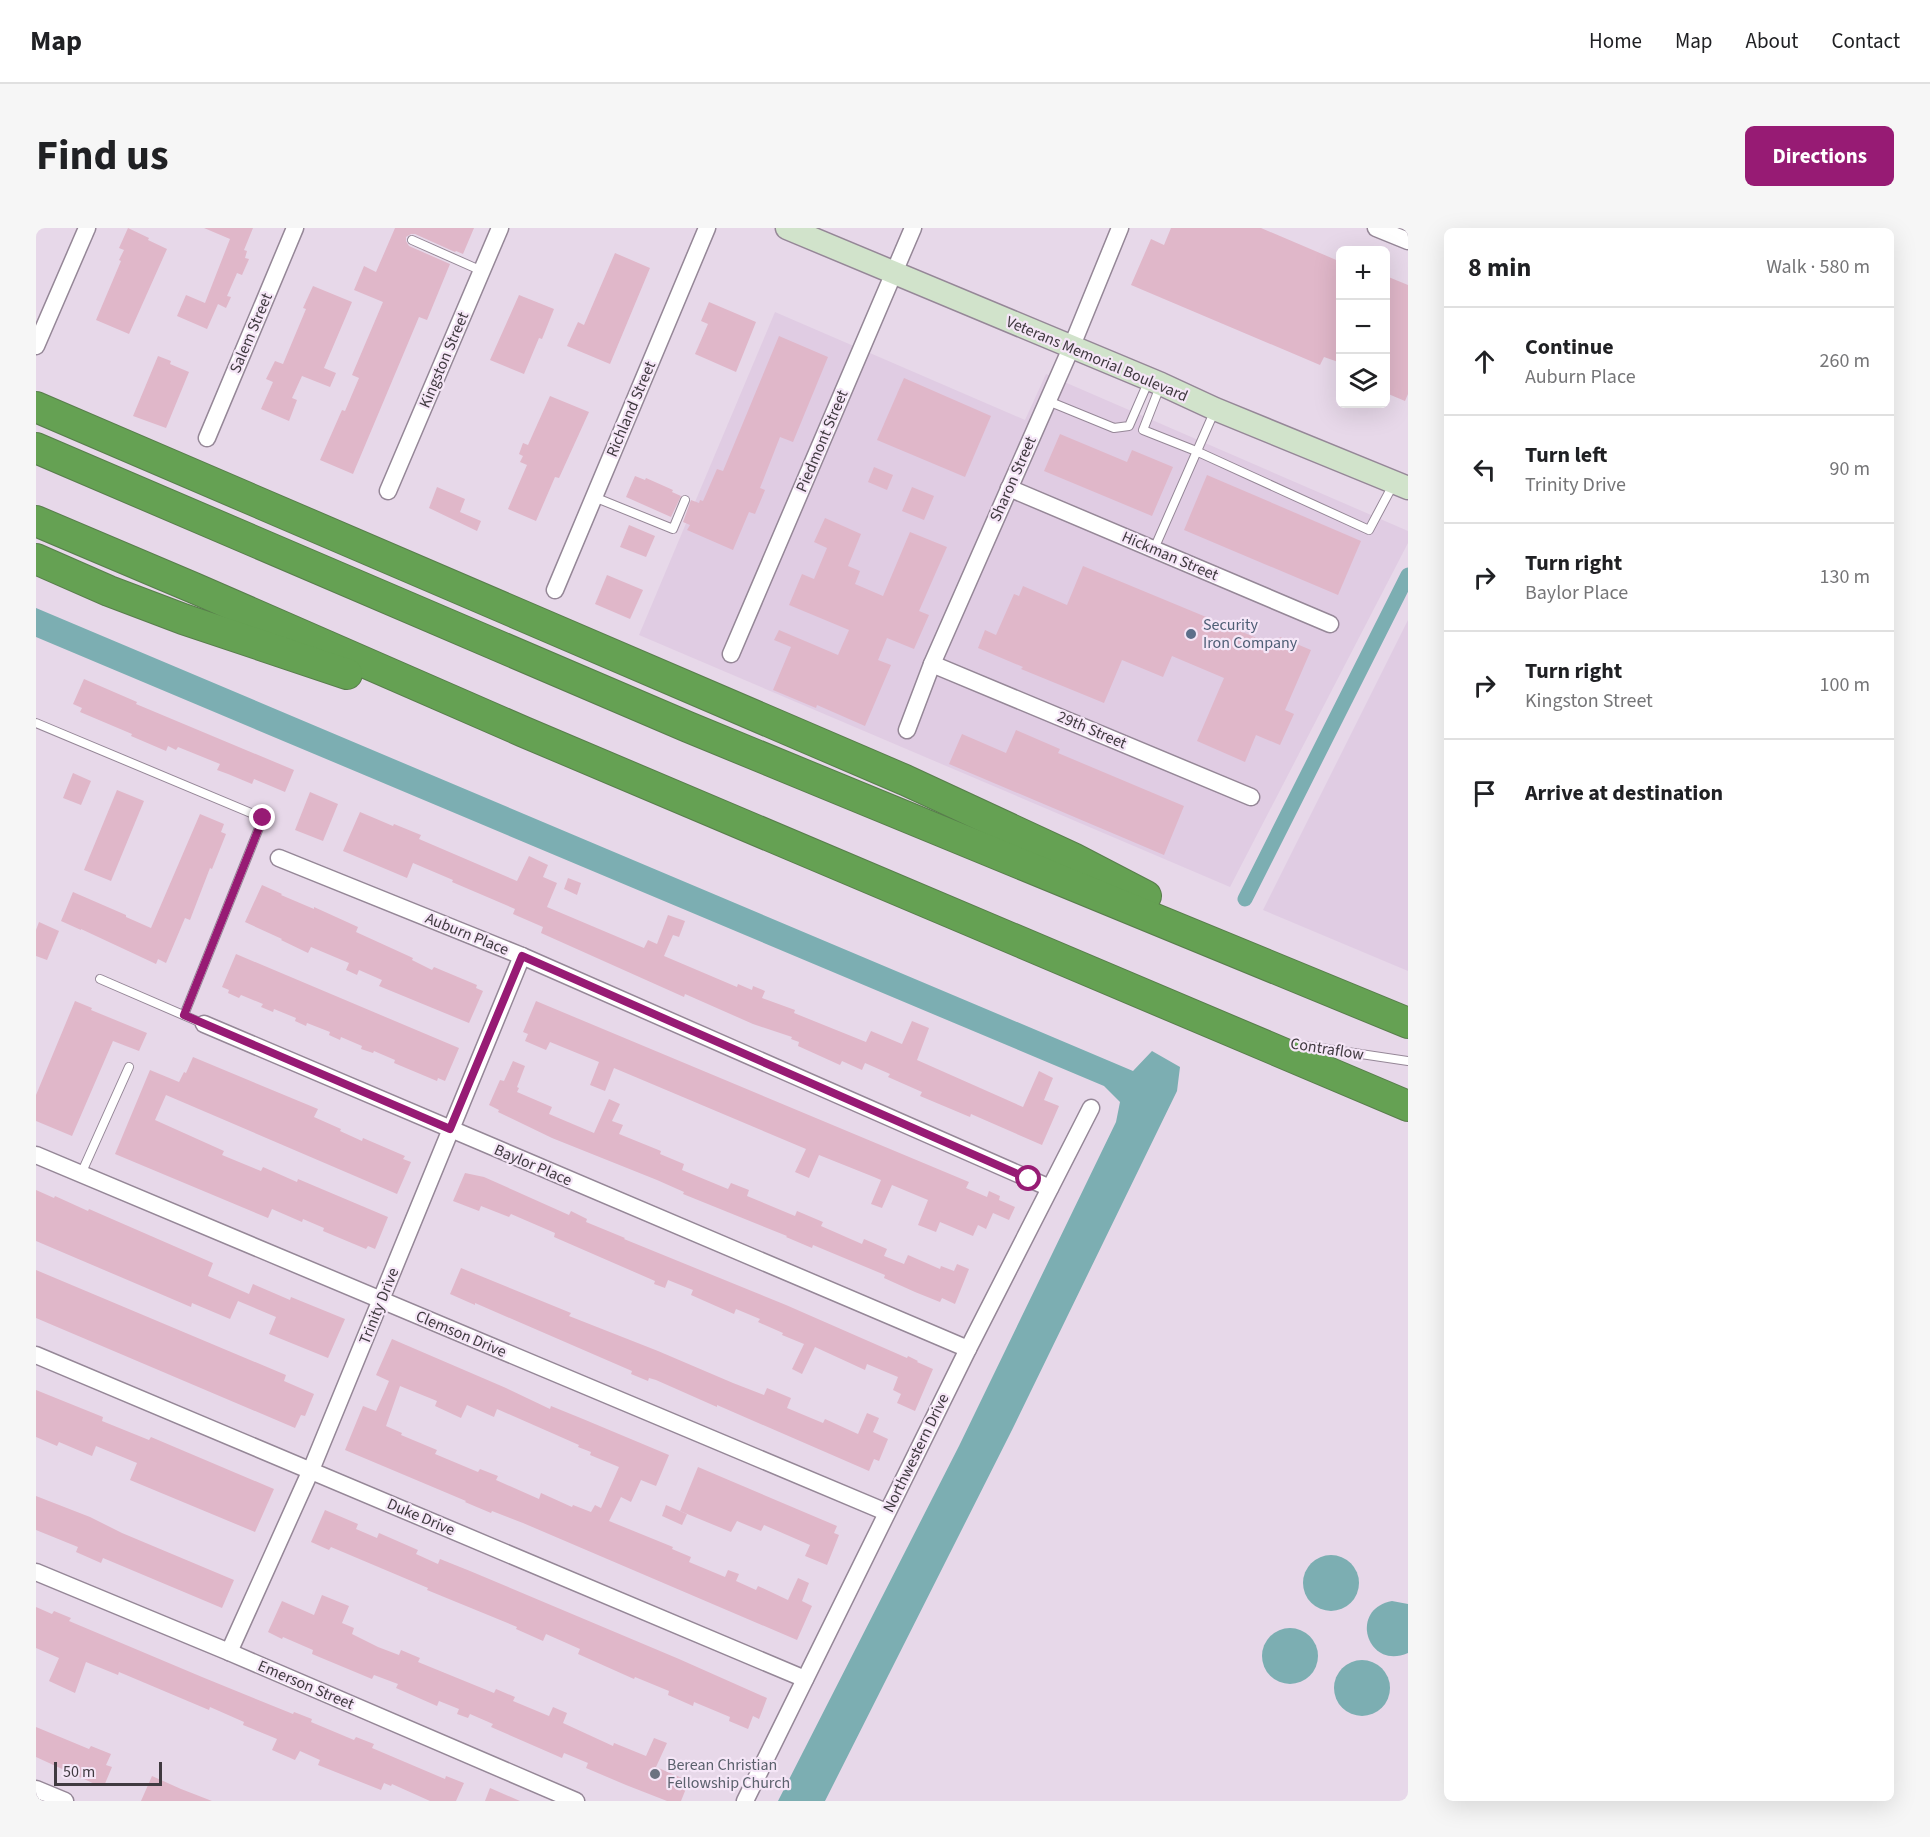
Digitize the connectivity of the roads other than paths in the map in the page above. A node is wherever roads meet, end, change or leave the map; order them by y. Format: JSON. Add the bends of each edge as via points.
{"nodes":[{"id":1,"x":87,"y":228,"type":"edge"},
{"id":2,"x":295,"y":228,"type":"edge"},
{"id":3,"x":500,"y":228,"type":"edge"},
{"id":4,"x":707,"y":228,"type":"edge"},
{"id":5,"x":787,"y":228,"type":"edge"},
{"id":6,"x":913,"y":228,"type":"edge"},
{"id":7,"x":1120,"y":228,"type":"edge"},
{"id":8,"x":1376,"y":228,"type":"edge"},
{"id":9,"x":412,"y":240,"type":"dead end"},
{"id":10,"x":1408,"y":241,"type":"edge"},
{"id":11,"x":482,"y":271,"type":"junction"},
{"id":12,"x":894,"y":273,"type":"junction"},
{"id":13,"x":36,"y":346,"type":"edge"},
{"id":14,"x":1071,"y":348,"type":"junction"},
{"id":15,"x":1155,"y":382,"type":"junction"},
{"id":16,"x":1048,"y":401,"type":"junction"},
{"id":17,"x":36,"y":407,"type":"edge"},
{"id":18,"x":1215,"y":410,"type":"junction"},
{"id":19,"x":207,"y":438,"type":"dead end"},
{"id":20,"x":36,"y":448,"type":"edge"},
{"id":21,"x":1196,"y":452,"type":"junction"},
{"id":22,"x":1401,"y":485,"type":"edge"},
{"id":23,"x":1009,"y":488,"type":"junction"},
{"id":24,"x":388,"y":491,"type":"dead end"},
{"id":25,"x":594,"y":497,"type":"junction"},
{"id":26,"x":686,"y":500,"type":"dead end"},
{"id":27,"x":36,"y":521,"type":"edge"},
{"id":28,"x":1154,"y":549,"type":"junction"},
{"id":29,"x":36,"y":560,"type":"edge"},
{"id":30,"x":555,"y":590,"type":"dead end"},
{"id":31,"x":1330,"y":624,"type":"dead end"},
{"id":32,"x":730,"y":654,"type":"dead end"},
{"id":33,"x":932,"y":664,"type":"junction"},
{"id":34,"x":36,"y":723,"type":"edge"},
{"id":35,"x":907,"y":730,"type":"dead end"},
{"id":36,"x":524,"y":732,"type":"junction"},
{"id":37,"x":1251,"y":797,"type":"dead end"},
{"id":38,"x":279,"y":858,"type":"dead end"},
{"id":39,"x":522,"y":956,"type":"junction"},
{"id":40,"x":100,"y":979,"type":"dead end"},
{"id":41,"x":1311,"y":982,"type":"junction"},
{"id":42,"x":184,"y":1015,"type":"junction"},
{"id":43,"x":1408,"y":1023,"type":"edge"},
{"id":44,"x":204,"y":1024,"type":"joint"},
{"id":45,"x":1246,"y":1037,"type":"junction"},
{"id":46,"x":1408,"y":1061,"type":"edge"},
{"id":47,"x":129,"y":1067,"type":"dead end"},
{"id":48,"x":1408,"y":1106,"type":"edge"},
{"id":49,"x":1091,"y":1108,"type":"dead end"},
{"id":50,"x":450,"y":1129,"type":"junction"},
{"id":51,"x":36,"y":1155,"type":"edge"},
{"id":52,"x":81,"y":1174,"type":"junction"},
{"id":53,"x":1050,"y":1188,"type":"junction"},
{"id":54,"x":381,"y":1301,"type":"junction"},
{"id":55,"x":968,"y":1349,"type":"junction"},
{"id":56,"x":36,"y":1355,"type":"edge"},
{"id":57,"x":311,"y":1470,"type":"junction"},
{"id":58,"x":886,"y":1512,"type":"junction"},
{"id":59,"x":36,"y":1572,"type":"edge"},
{"id":60,"x":229,"y":1652,"type":"junction"},
{"id":61,"x":805,"y":1678,"type":"junction"},
{"id":62,"x":36,"y":1789,"type":"edge"},
{"id":63,"x":548,"y":1796,"type":"edge"},
{"id":64,"x":65,"y":1801,"type":"edge"},
{"id":65,"x":576,"y":1801,"type":"edge"},
{"id":66,"x":745,"y":1801,"type":"edge"}],
"edges":[{"from":1,"to":13,"type":"street"},
{"from":2,"to":19,"type":"street","name":"Salem Street"},
{"from":3,"to":11,"type":"street","name":"Kingston Street"},
{"from":4,"to":25,"type":"street","name":"Richland Street"},
{"from":5,"to":12,"type":"street","name":"Veterans Memorial Boulevard"},
{"from":6,"to":12,"type":"street","name":"Piedmont Street"},
{"from":7,"to":14,"type":"street","name":"Sharon Street"},
{"from":8,"to":10,"type":"street"},
{"from":9,"to":11,"type":"lane"},
{"from":11,"to":24,"type":"street","name":"Kingston Street"},
{"from":12,"to":14,"type":"street","name":"Veterans Memorial Boulevard"},
{"from":12,"to":32,"type":"street","name":"Piedmont Street"},
{"from":14,"to":15,"type":"street","name":"Veterans Memorial Boulevard"},
{"from":14,"to":16,"type":"street","name":"Sharon Street"},
{"from":15,"to":16,"type":"lane","via":[[1130,426],[1114,428]]},
{"from":15,"to":18,"type":"street","name":"Veterans Memorial Boulevard"},
{"from":15,"to":21,"type":"lane","via":[[1143,429]]},
{"from":16,"to":23,"type":"street","name":"Sharon Street"},
{"from":17,"to":41,"type":"highway","via":[[905,780],[1073,858]]},
{"from":18,"to":21,"type":"lane"},
{"from":18,"to":22,"type":"street","name":"Veterans Memorial Boulevard"},
{"from":20,"to":41,"type":"highway","via":[[688,727]]},
{"from":21,"to":22,"type":"lane","via":[[1369,530]]},
{"from":21,"to":28,"type":"lane"},
{"from":23,"to":28,"type":"street","name":"Hickman Street"},
{"from":23,"to":33,"type":"street","name":"Sharon Street"},
{"from":25,"to":26,"type":"lane","via":[[673,529]]},
{"from":25,"to":30,"type":"street","name":"Richland Street"},
{"from":27,"to":36,"type":"highway"},
{"from":28,"to":31,"type":"street","name":"Hickman Street"},
{"from":29,"to":36,"type":"highway","via":[[183,619]]},
{"from":33,"to":35,"type":"street","name":"Sharon Street"},
{"from":33,"to":37,"type":"street","name":"29th Street"},
{"from":34,"to":42,"type":"lane","via":[[263,818]]},
{"from":36,"to":45,"type":"highway"},
{"from":38,"to":39,"type":"street","name":"Auburn Place"},
{"from":39,"to":50,"type":"street","name":"Trinity Drive"},
{"from":39,"to":53,"type":"street","name":"Auburn Place"},
{"from":40,"to":42,"type":"lane","name":"Baylor Place"},
{"from":41,"to":43,"type":"highway"},
{"from":42,"to":44,"type":"lane","name":"Baylor Place"},
{"from":44,"to":50,"type":"street","name":"Baylor Place"},
{"from":45,"to":46,"type":"lane","name":"Contraflow"},
{"from":45,"to":48,"type":"highway"},
{"from":47,"to":52,"type":"lane"},
{"from":49,"to":53,"type":"street","name":"Northwestern Drive"},
{"from":50,"to":54,"type":"street","name":"Trinity Drive"},
{"from":50,"to":55,"type":"street","name":"Baylor Place"},
{"from":51,"to":52,"type":"street","name":"Clemson Drive"},
{"from":52,"to":54,"type":"street","name":"Clemson Drive"},
{"from":53,"to":55,"type":"street","name":"Northwestern Drive"},
{"from":54,"to":57,"type":"street","name":"Trinity Drive"},
{"from":54,"to":58,"type":"street","name":"Clemson Drive"},
{"from":55,"to":58,"type":"street","name":"Northwestern Drive"},
{"from":56,"to":57,"type":"street","name":"Duke Drive"},
{"from":57,"to":60,"type":"street","name":"Trinity Drive"},
{"from":57,"to":61,"type":"street","name":"Duke Drive"},
{"from":58,"to":61,"type":"street","name":"Northwestern Drive"},
{"from":59,"to":60,"type":"street","name":"Emerson Street"},
{"from":60,"to":63,"type":"street","name":"Emerson Street"},
{"from":61,"to":66,"type":"street","name":"Northwestern Drive"},
{"from":62,"to":64,"type":"street"},
{"from":63,"to":65,"type":"street","name":"Emerson Street"}]}
